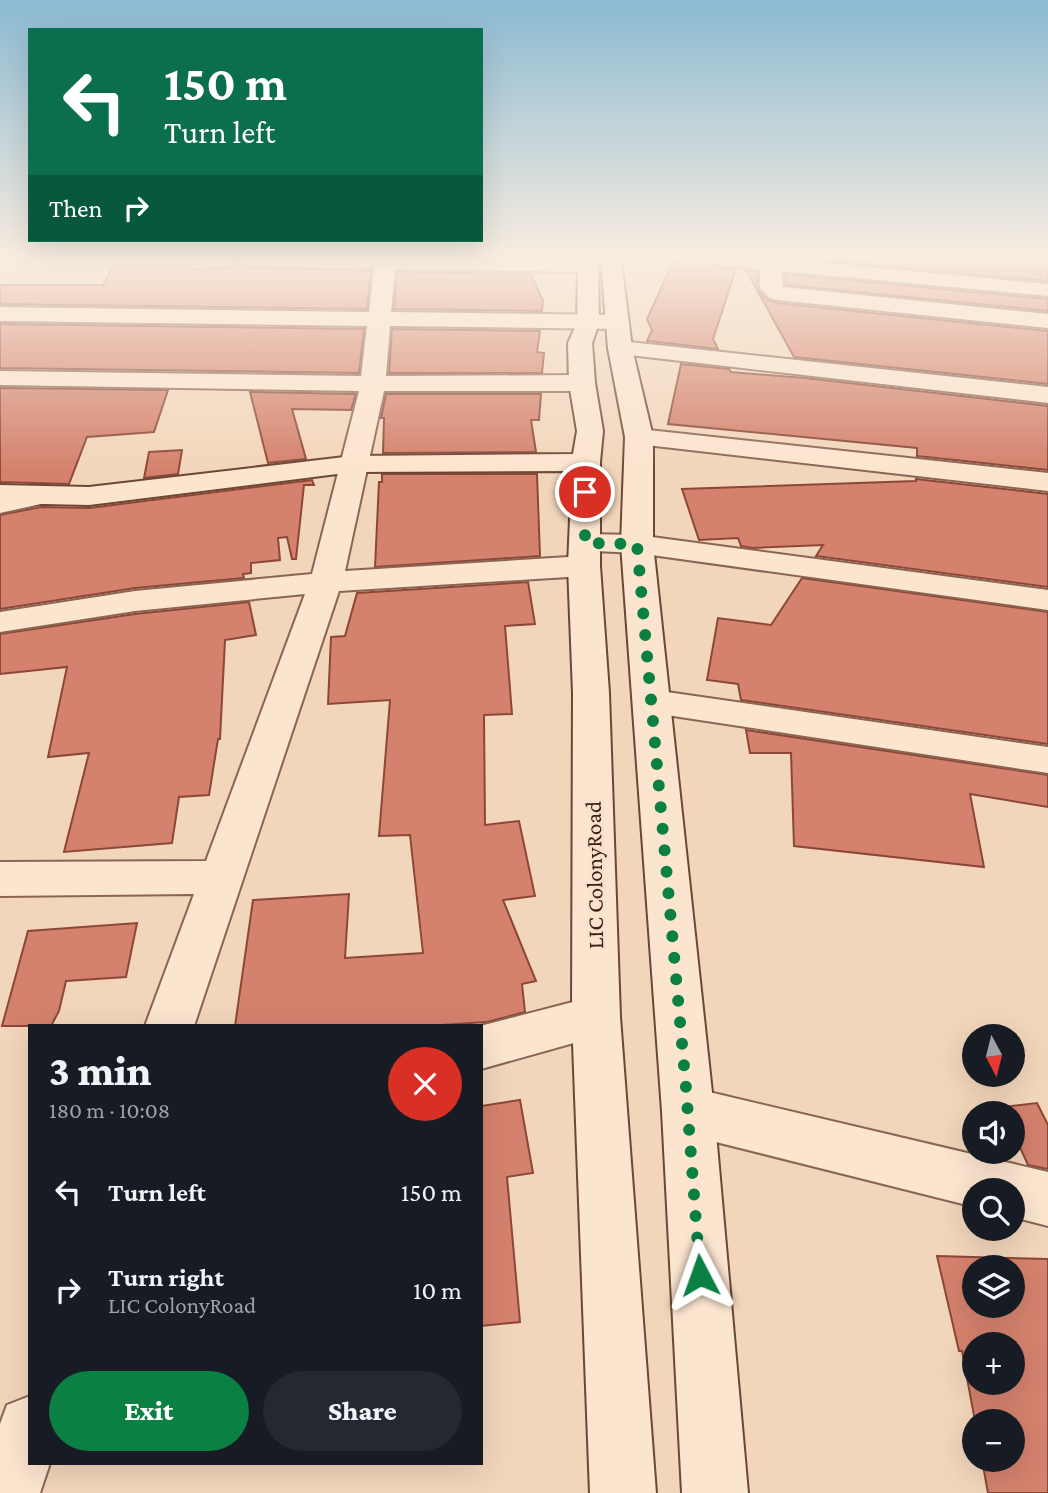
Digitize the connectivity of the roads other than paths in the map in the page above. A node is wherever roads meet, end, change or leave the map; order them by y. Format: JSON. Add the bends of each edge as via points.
{"nodes":[{"id":1,"x":377,"y":330,"type":"edge"},
{"id":2,"x":583,"y":330,"type":"edge"},
{"id":3,"x":608,"y":331,"type":"junction"},
{"id":4,"x":0,"y":378,"type":"edge"},
{"id":5,"x":582,"y":383,"type":"junction"},
{"id":6,"x":373,"y":384,"type":"junction"},
{"id":7,"x":1048,"y":396,"type":"edge"},
{"id":8,"x":639,"y":436,"type":"junction"},
{"id":9,"x":586,"y":462,"type":"junction"},
{"id":10,"x":353,"y":464,"type":"junction"},
{"id":11,"x":1048,"y":482,"type":"edge"},
{"id":12,"x":0,"y":494,"type":"edge"},
{"id":13,"x":40,"y":496,"type":"junction"},
{"id":14,"x":0,"y":505,"type":"edge"},
{"id":15,"x":637,"y":544,"type":"junction"},
{"id":16,"x":584,"y":555,"type":"junction"},
{"id":17,"x":326,"y":582,"type":"junction"},
{"id":18,"x":1048,"y":600,"type":"edge"},
{"id":19,"x":0,"y":622,"type":"edge"},
{"id":20,"x":653,"y":702,"type":"junction"},
{"id":21,"x":1048,"y":760,"type":"edge"},
{"id":22,"x":222,"y":877,"type":"junction"},
{"id":23,"x":0,"y":878,"type":"edge"},
{"id":24,"x":596,"y":1017,"type":"junction"},
{"id":25,"x":170,"y":1024,"type":"edge"},
{"id":26,"x":483,"y":1046,"type":"edge"},
{"id":27,"x":688,"y":1111,"type":"junction"},
{"id":28,"x":964,"y":1178,"type":"edge"},
{"id":29,"x":1025,"y":1193,"type":"edge"},
{"id":30,"x":1048,"y":1199,"type":"edge"},
{"id":31,"x":28,"y":1434,"type":"edge"},
{"id":32,"x":7,"y":1493,"type":"edge"},
{"id":33,"x":624,"y":1493,"type":"edge"},
{"id":34,"x":715,"y":1493,"type":"edge"}],
"edges":[{"from":1,"to":6,"type":"street"},
{"from":2,"to":3,"type":"street"},
{"from":3,"to":5,"type":"street","name":"LIC ColonyRoad","via":[[580,343]]},
{"from":3,"to":7,"type":"street"},
{"from":3,"to":8,"type":"street","name":"LIC ColonyRoad"},
{"from":4,"to":6,"type":"street"},
{"from":5,"to":6,"type":"street"},
{"from":5,"to":9,"type":"street","name":"LIC ColonyRoad","via":[[590,431]]},
{"from":6,"to":10,"type":"street"},
{"from":8,"to":11,"type":"street"},
{"from":8,"to":15,"type":"street","name":"LIC ColonyRoad"},
{"from":9,"to":10,"type":"street"},
{"from":9,"to":16,"type":"street","name":"LIC ColonyRoad"},
{"from":10,"to":13,"type":"street","via":[[89,496]]},
{"from":10,"to":17,"type":"street"},
{"from":12,"to":13,"type":"street"},
{"from":13,"to":14,"type":"street"},
{"from":15,"to":16,"type":"street"},
{"from":15,"to":18,"type":"street"},
{"from":15,"to":20,"type":"street","name":"LIC ColonyRoad"},
{"from":16,"to":17,"type":"street"},
{"from":16,"to":24,"type":"street","name":"LIC ColonyRoad"},
{"from":17,"to":19,"type":"street","via":[[135,601]]},
{"from":17,"to":22,"type":"street"},
{"from":20,"to":21,"type":"street"},
{"from":20,"to":27,"type":"street","name":"LIC ColonyRoad"},
{"from":22,"to":23,"type":"street"},
{"from":22,"to":25,"type":"street"},
{"from":24,"to":26,"type":"street"},
{"from":24,"to":33,"type":"street","name":"LIC ColonyRoad"},
{"from":27,"to":28,"type":"street"},
{"from":27,"to":34,"type":"street","name":"LIC ColonyRoad"},
{"from":29,"to":30,"type":"street"},
{"from":31,"to":32,"type":"street"}]}
